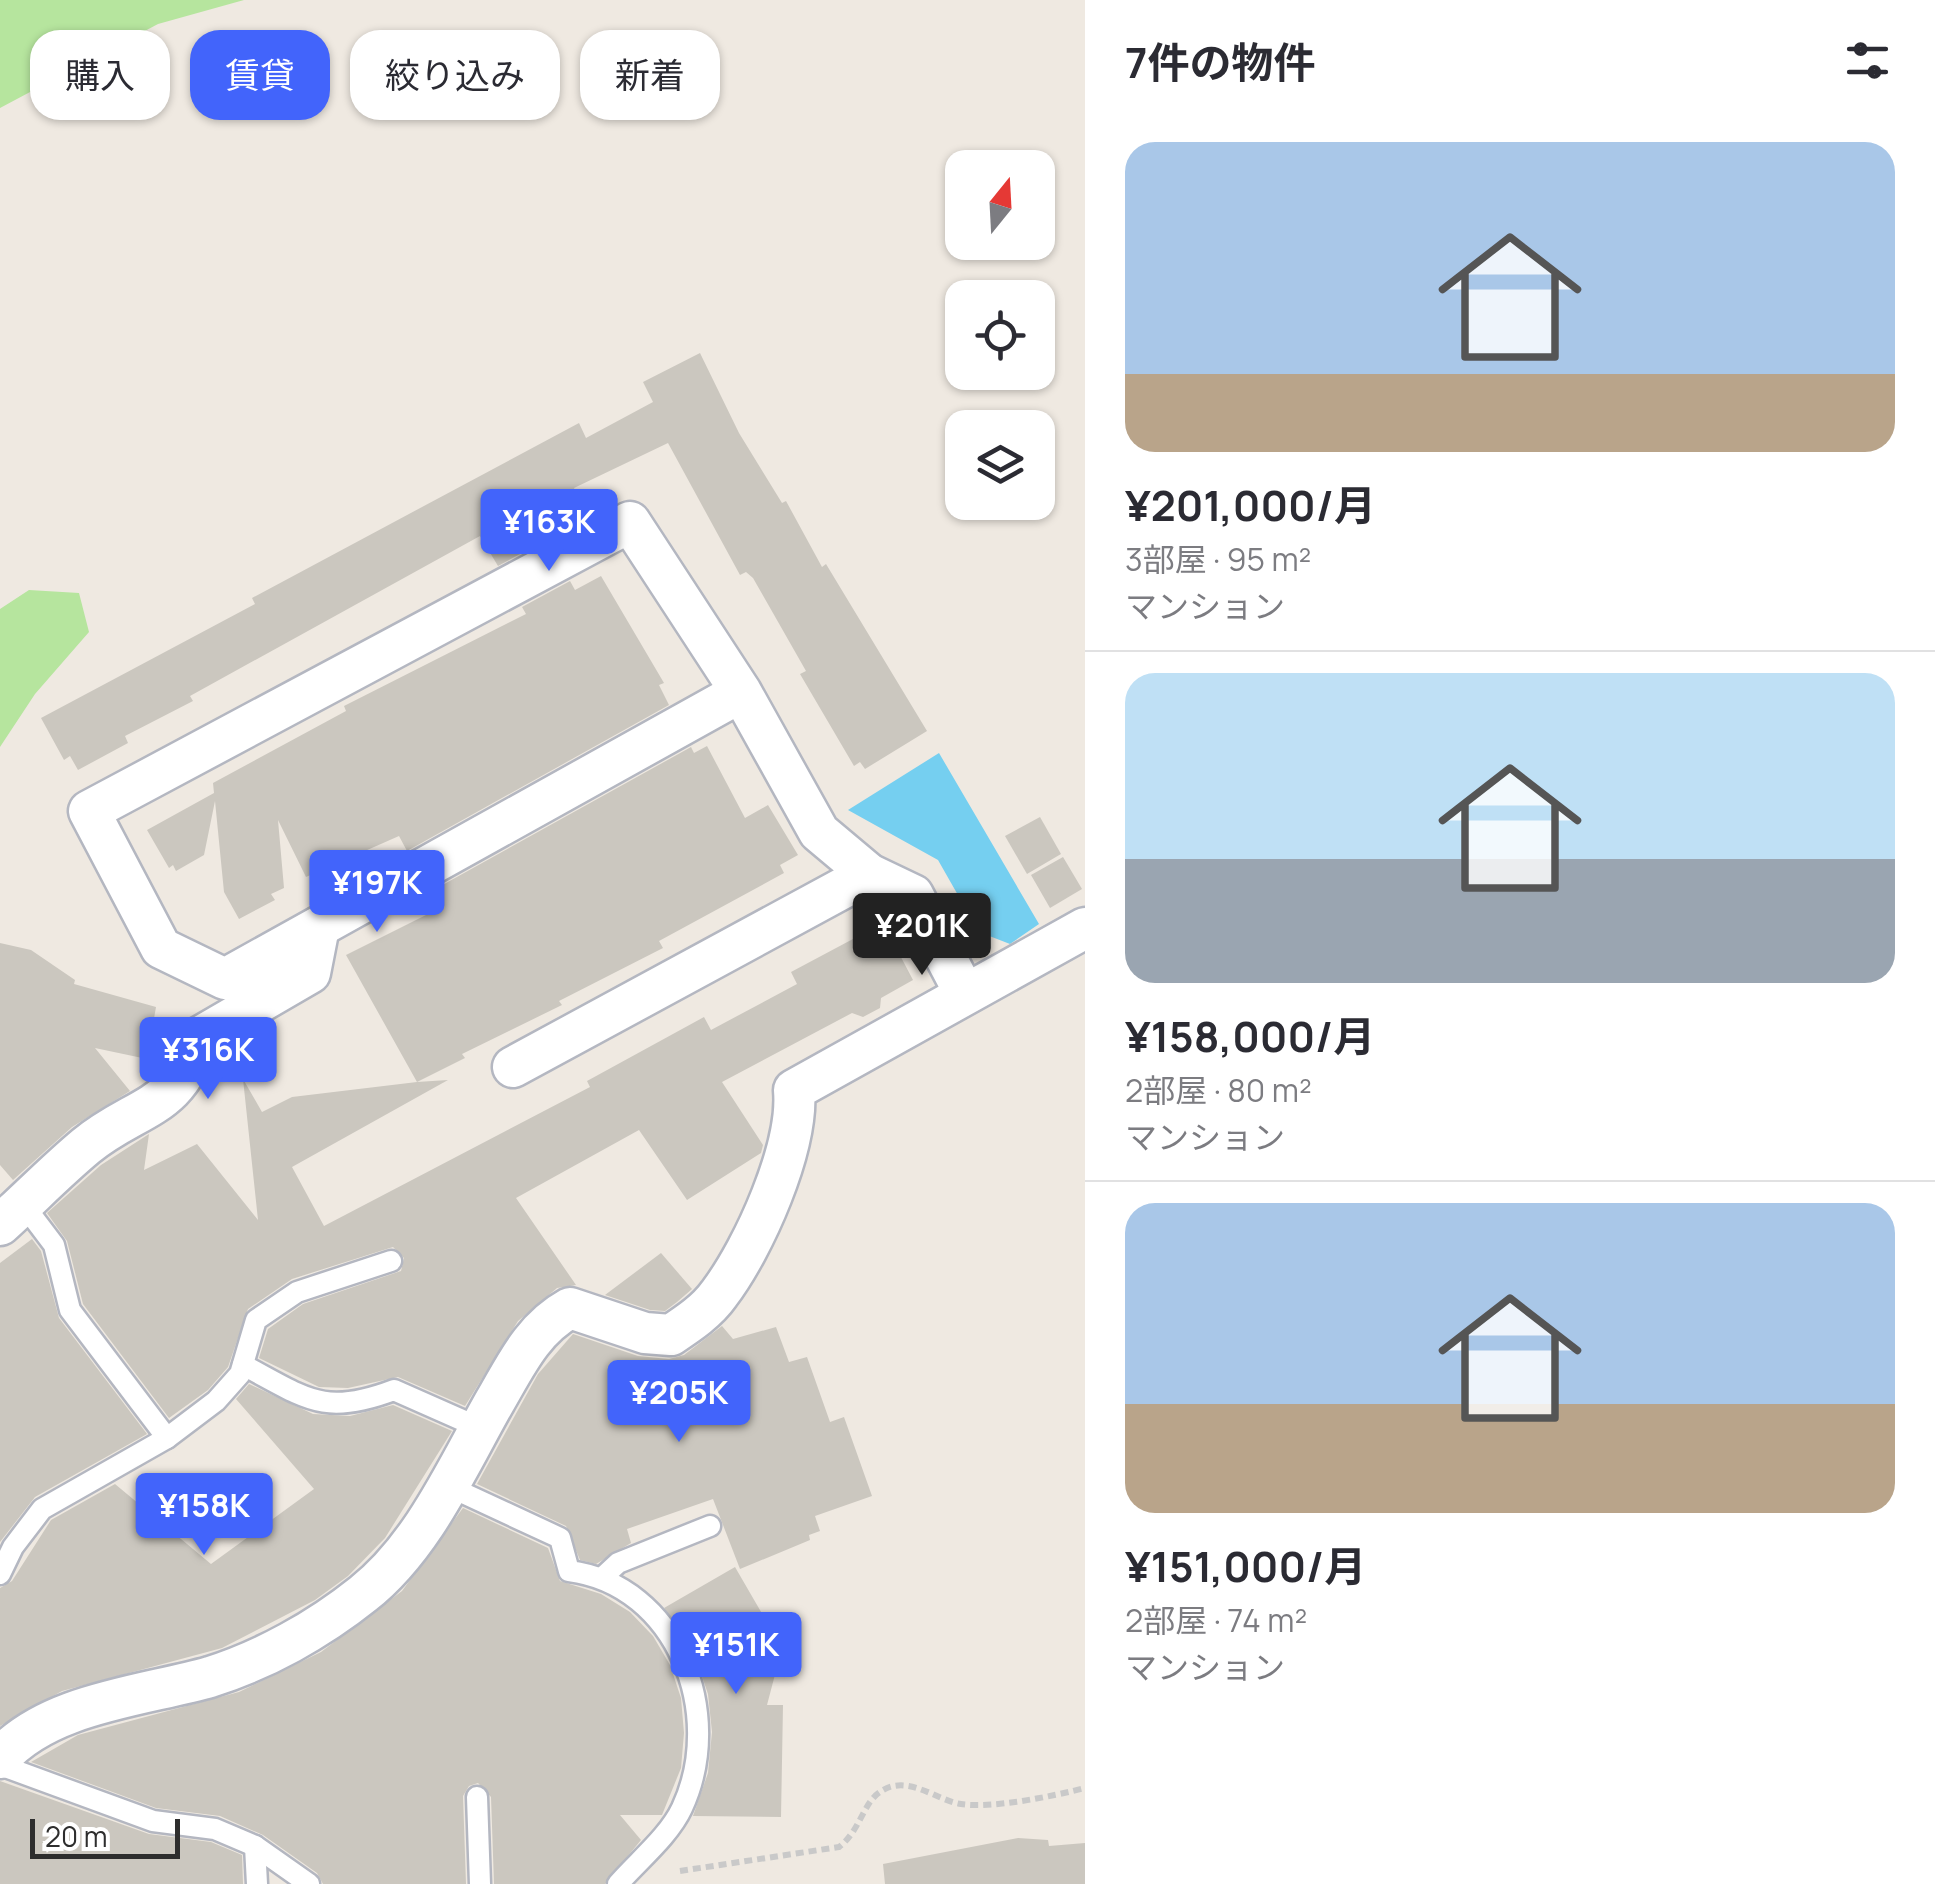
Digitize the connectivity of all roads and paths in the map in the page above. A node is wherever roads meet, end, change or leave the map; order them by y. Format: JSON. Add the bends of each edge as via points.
{"nodes":[{"id":1,"x":741,"y":692,"type":"junction"},
{"id":2,"x":869,"y":874,"type":"junction"},
{"id":3,"x":319,"y":927,"type":"junction"},
{"id":4,"x":1085,"y":928,"type":"edge"},
{"id":5,"x":964,"y":994,"type":"junction"},
{"id":6,"x":513,"y":1066,"type":"dead end"},
{"id":7,"x":11,"y":1214,"type":"edge"},
{"id":8,"x":391,"y":1261,"type":"dead end"},
{"id":9,"x":243,"y":1365,"type":"junction"},
{"id":10,"x":480,"y":1428,"type":"junction"},
{"id":11,"x":167,"y":1438,"type":"junction"},
{"id":12,"x":448,"y":1486,"type":"junction"},
{"id":13,"x":710,"y":1526,"type":"dead end"},
{"id":14,"x":0,"y":1574,"type":"edge"},
{"id":15,"x":604,"y":1576,"type":"junction"},
{"id":16,"x":0,"y":1762,"type":"edge"},
{"id":17,"x":1085,"y":1788,"type":"edge"},
{"id":18,"x":477,"y":1798,"type":"dead end"},
{"id":19,"x":256,"y":1846,"type":"junction"},
{"id":20,"x":666,"y":1876,"type":"dead end"},
{"id":21,"x":257,"y":1884,"type":"edge"},
{"id":22,"x":310,"y":1884,"type":"edge"},
{"id":23,"x":480,"y":1884,"type":"edge"},
{"id":24,"x":618,"y":1884,"type":"edge"}],
"edges":[{"from":1,"to":2,"type":"street","via":[[819,832]]},
{"from":1,"to":3,"type":"street"},
{"from":1,"to":3,"type":"street","via":[[630,522],[89,811],[161,948],[224,979]]},
{"from":2,"to":5,"type":"street","via":[[913,895]]},
{"from":2,"to":6,"type":"street"},
{"from":3,"to":7,"type":"street","via":[[310,972],[198,1038],[190,1071],[160,1100],[89,1144]]},
{"from":4,"to":5,"type":"street"},
{"from":5,"to":10,"type":"street","via":[[794,1090],[796,1113],[784,1160],[743,1257],[695,1319],[671,1335],[645,1333],[570,1308],[528,1343]]},
{"from":7,"to":11,"type":"lane","via":[[54,1245],[70,1310]]},
{"from":8,"to":9,"type":"lane","via":[[297,1292],[256,1320]]},
{"from":9,"to":10,"type":"lane","via":[[302,1396],[353,1405],[394,1390]]},
{"from":9,"to":11,"type":"lane","via":[[216,1401]]},
{"from":10,"to":12,"type":"street"},
{"from":11,"to":14,"type":"lane","via":[[42,1510]]},
{"from":12,"to":15,"type":"lane","via":[[560,1538],[569,1572]]},
{"from":12,"to":16,"type":"street","via":[[366,1592],[310,1633],[214,1675],[57,1720],[10,1748]]},
{"from":13,"to":15,"type":"lane","via":[[618,1563]]},
{"from":15,"to":24,"type":"lane","via":[[666,1626],[687,1668],[700,1720],[682,1809]]},
{"from":16,"to":19,"type":"lane","via":[[153,1822],[215,1829]]},
{"from":17,"to":20,"type":"path","via":[[975,1806],[922,1788],[892,1786],[876,1794],[855,1835],[839,1847],[698,1865]]},
{"from":18,"to":23,"type":"lane"},
{"from":19,"to":21,"type":"lane"},
{"from":19,"to":22,"type":"lane"}]}
